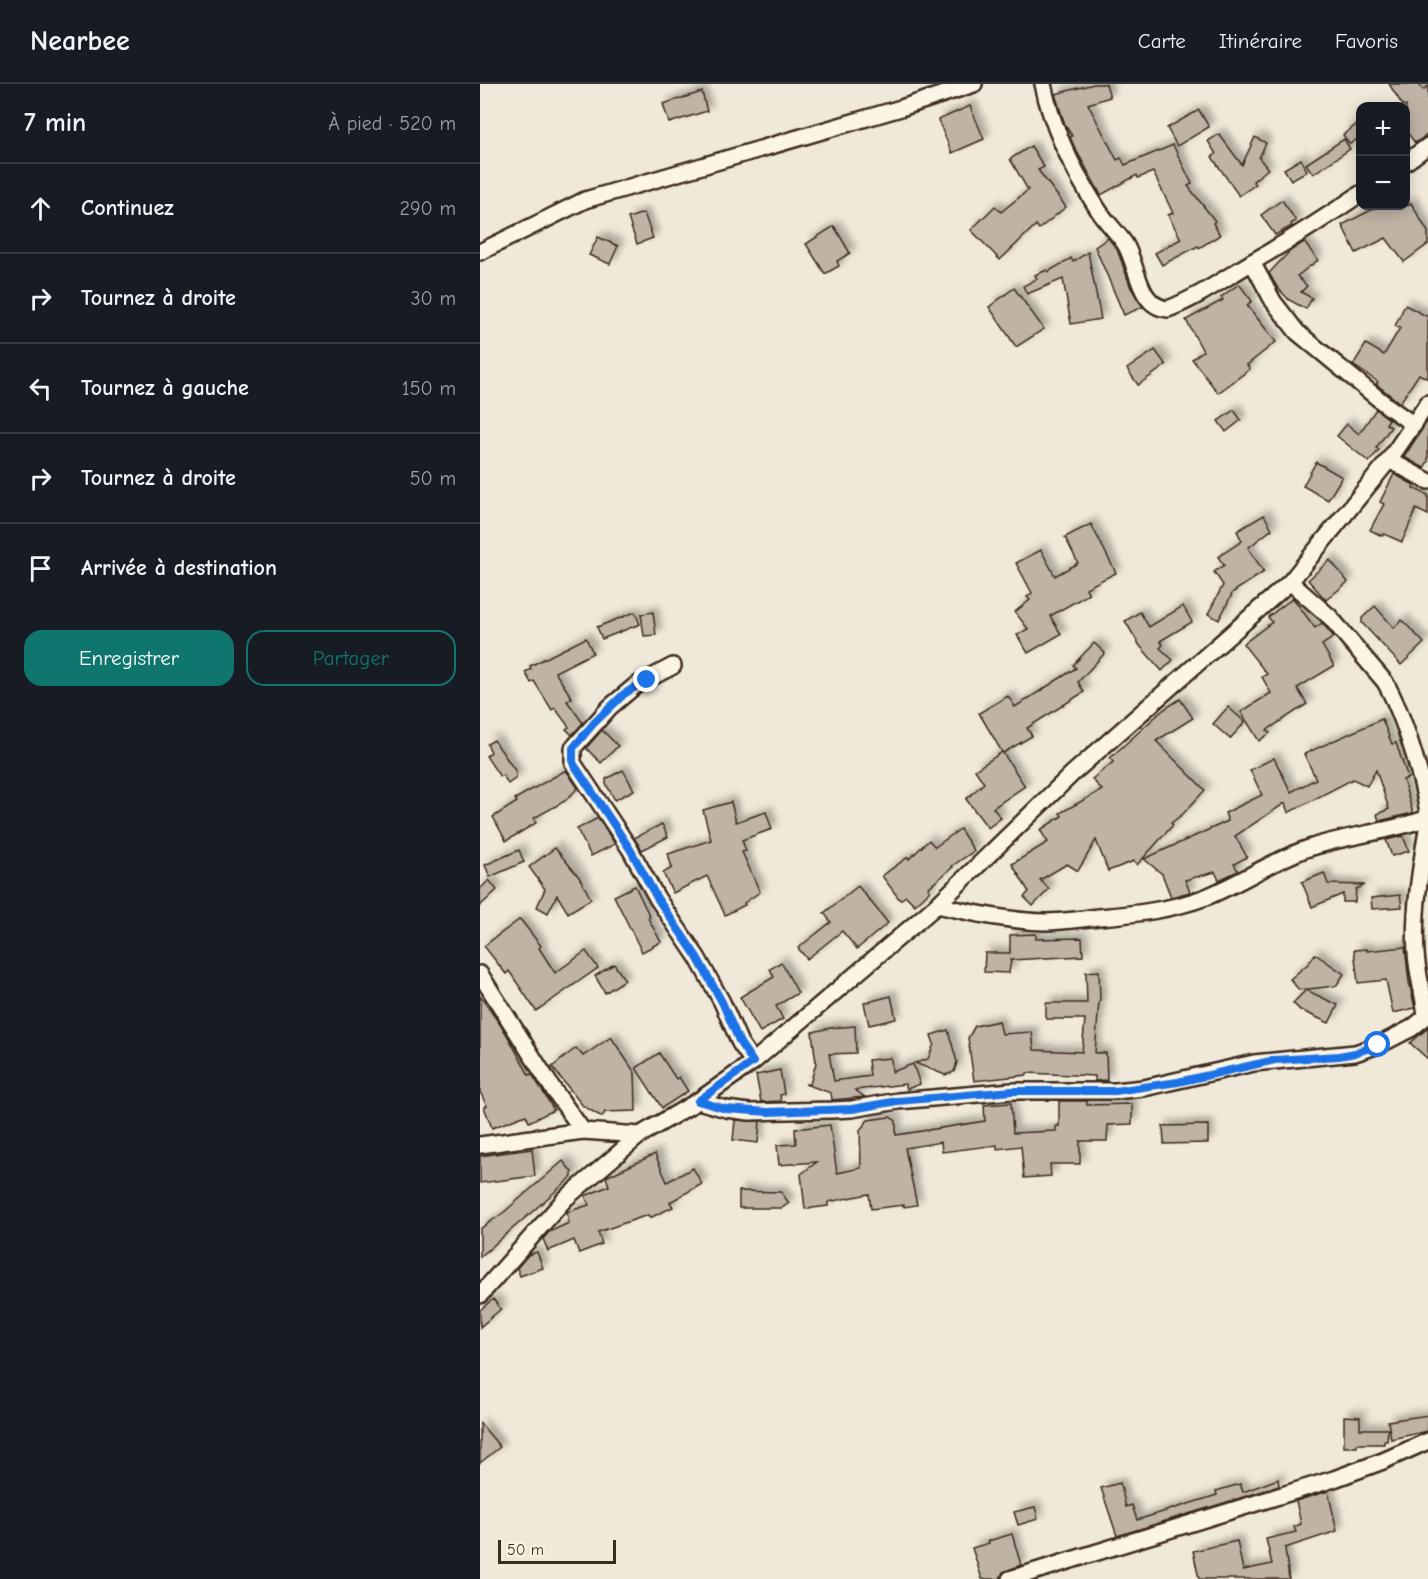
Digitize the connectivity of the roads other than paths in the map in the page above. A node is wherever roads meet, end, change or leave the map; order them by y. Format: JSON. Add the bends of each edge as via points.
{"nodes":[{"id":1,"x":974,"y":84,"type":"edge"},
{"id":2,"x":1043,"y":84,"type":"edge"},
{"id":3,"x":1428,"y":146,"type":"edge"},
{"id":4,"x":1410,"y":159,"type":"edge"},
{"id":5,"x":1356,"y":197,"type":"edge"},
{"id":6,"x":480,"y":252,"type":"edge"},
{"id":7,"x":1252,"y":262,"type":"junction"},
{"id":8,"x":1428,"y":403,"type":"edge"},
{"id":9,"x":1414,"y":424,"type":"junction"},
{"id":10,"x":1389,"y":460,"type":"junction"},
{"id":11,"x":1428,"y":481,"type":"edge"},
{"id":12,"x":1290,"y":582,"type":"junction"},
{"id":13,"x":673,"y":666,"type":"dead end"},
{"id":14,"x":1428,"y":816,"type":"edge"},
{"id":15,"x":1428,"y":825,"type":"edge"},
{"id":16,"x":937,"y":905,"type":"junction"},
{"id":17,"x":480,"y":974,"type":"edge"},
{"id":18,"x":1427,"y":1016,"type":"edge"},
{"id":19,"x":753,"y":1062,"type":"junction"},
{"id":20,"x":698,"y":1101,"type":"junction"},
{"id":21,"x":583,"y":1131,"type":"junction"},
{"id":22,"x":640,"y":1135,"type":"junction"},
{"id":23,"x":480,"y":1144,"type":"edge"},
{"id":24,"x":480,"y":1295,"type":"edge"},
{"id":25,"x":1428,"y":1441,"type":"edge"},
{"id":26,"x":1010,"y":1579,"type":"edge"}],
"edges":[{"from":1,"to":6,"type":"street","via":[[585,200]]},
{"from":2,"to":7,"type":"street","via":[[1050,116],[1069,158],[1100,213],[1131,254],[1148,299],[1155,306],[1168,309],[1211,289]]},
{"from":3,"to":4,"type":"street"},
{"from":5,"to":7,"type":"street"},
{"from":7,"to":9,"type":"street","via":[[1273,301],[1297,332]]},
{"from":8,"to":9,"type":"street"},
{"from":9,"to":10,"type":"street"},
{"from":10,"to":11,"type":"street"},
{"from":10,"to":12,"type":"street"},
{"from":12,"to":14,"type":"street","via":[[1330,617],[1385,682],[1408,739]]},
{"from":12,"to":16,"type":"street","via":[[1073,773]]},
{"from":13,"to":19,"type":"street","via":[[635,686],[610,707],[573,748],[573,763],[697,957]]},
{"from":14,"to":16,"type":"street","via":[[1395,828],[1312,847],[1204,898],[1135,914],[1044,922]]},
{"from":15,"to":18,"type":"street","via":[[1415,936]]},
{"from":16,"to":19,"type":"street"},
{"from":17,"to":21,"type":"street"},
{"from":18,"to":20,"type":"street","via":[[1412,1028],[1355,1053],[1254,1063],[1144,1088],[1012,1091],[832,1110],[749,1112]]},
{"from":19,"to":20,"type":"street"},
{"from":20,"to":22,"type":"street"},
{"from":21,"to":22,"type":"street"},
{"from":21,"to":23,"type":"street"},
{"from":22,"to":24,"type":"street","via":[[565,1199]]},
{"from":25,"to":26,"type":"street","via":[[1334,1479]]}]}
